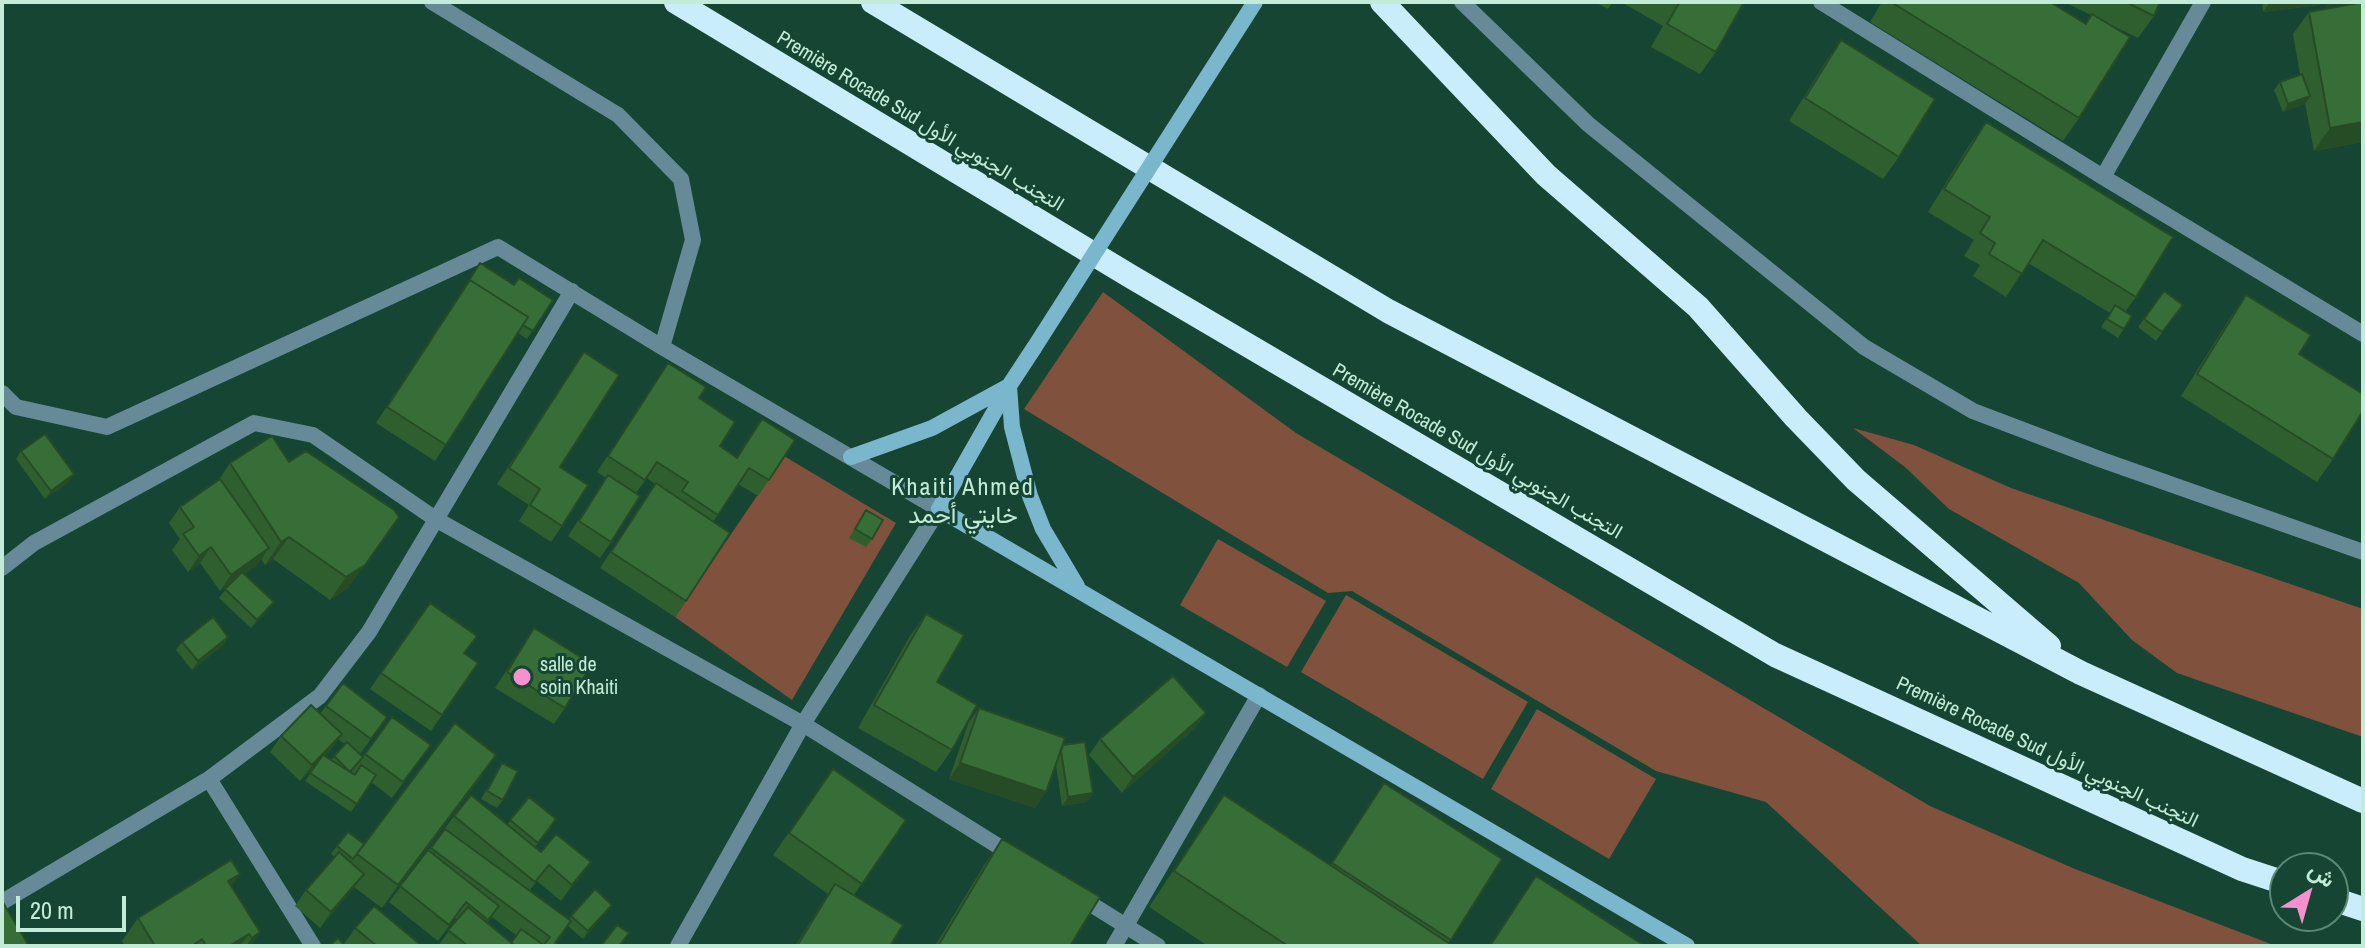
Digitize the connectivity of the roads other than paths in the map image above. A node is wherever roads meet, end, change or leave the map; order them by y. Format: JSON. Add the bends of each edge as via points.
{"nodes":[{"id":1,"x":432,"y":2,"type":"edge"},
{"id":2,"x":676,"y":2,"type":"edge"},
{"id":3,"x":873,"y":2,"type":"edge"},
{"id":4,"x":1255,"y":2,"type":"edge"},
{"id":5,"x":1382,"y":2,"type":"edge"},
{"id":6,"x":1462,"y":2,"type":"edge"},
{"id":7,"x":1821,"y":2,"type":"edge"},
{"id":8,"x":2203,"y":2,"type":"edge"},
{"id":9,"x":2103,"y":177,"type":"junction"},
{"id":10,"x":572,"y":291,"type":"junction"},
{"id":11,"x":2363,"y":334,"type":"edge"},
{"id":12,"x":662,"y":347,"type":"junction"},
{"id":13,"x":1009,"y":386,"type":"junction"},
{"id":14,"x":2,"y":393,"type":"edge"},
{"id":15,"x":851,"y":457,"type":"junction"},
{"id":16,"x":939,"y":509,"type":"junction"},
{"id":17,"x":437,"y":520,"type":"junction"},
{"id":18,"x":2363,"y":552,"type":"edge"},
{"id":19,"x":2,"y":568,"type":"edge"},
{"id":20,"x":1080,"y":590,"type":"junction"},
{"id":21,"x":2081,"y":673,"type":"junction"},
{"id":22,"x":1259,"y":695,"type":"junction"},
{"id":23,"x":803,"y":724,"type":"junction"},
{"id":24,"x":209,"y":779,"type":"junction"},
{"id":25,"x":2363,"y":801,"type":"edge"},
{"id":26,"x":1033,"y":868,"type":"edge"},
{"id":27,"x":2269,"y":878,"type":"edge"},
{"id":28,"x":1060,"y":885,"type":"edge"},
{"id":29,"x":2,"y":902,"type":"edge"},
{"id":30,"x":1128,"y":927,"type":"junction"},
{"id":31,"x":313,"y":946,"type":"edge"},
{"id":32,"x":678,"y":946,"type":"edge"},
{"id":33,"x":1114,"y":946,"type":"edge"},
{"id":34,"x":1158,"y":946,"type":"edge"},
{"id":35,"x":1687,"y":946,"type":"edge"}],
"edges":[{"from":1,"to":12,"type":"street","via":[[618,115],[681,179],[693,240]]},
{"from":2,"to":27,"type":"highway","name":"Première Rocade Sud التجنب الجنوبي الأول","via":[[1775,655]]},
{"from":3,"to":21,"type":"highway","via":[[1388,311]]},
{"from":4,"to":13,"type":"main road","bridge":true},
{"from":5,"to":21,"type":"highway","via":[[1546,175],[1698,307],[1856,480]]},
{"from":6,"to":18,"type":"street","via":[[1588,124],[1864,347],[1973,411]]},
{"from":7,"to":9,"type":"street"},
{"from":8,"to":9,"type":"street"},
{"from":9,"to":11,"type":"street"},
{"from":10,"to":12,"type":"street"},
{"from":10,"to":14,"type":"street","via":[[498,247],[107,427],[16,407]]},
{"from":10,"to":17,"type":"street"},
{"from":12,"to":15,"type":"street"},
{"from":13,"to":15,"type":"main road","via":[[932,428]]},
{"from":13,"to":16,"type":"main road"},
{"from":13,"to":20,"type":"main road","via":[[1012,427],[1030,496],[1043,529]]},
{"from":15,"to":16,"type":"street"},
{"from":16,"to":20,"type":"main road"},
{"from":16,"to":23,"type":"street"},
{"from":17,"to":19,"type":"street","via":[[313,435],[254,423],[34,543]]},
{"from":17,"to":23,"type":"street"},
{"from":17,"to":24,"type":"street","via":[[369,632],[320,696]]},
{"from":20,"to":22,"type":"main road"},
{"from":21,"to":25,"type":"highway"},
{"from":22,"to":30,"type":"street"},
{"from":22,"to":35,"type":"main road"},
{"from":23,"to":26,"type":"street"},
{"from":23,"to":32,"type":"street"},
{"from":24,"to":29,"type":"street"},
{"from":24,"to":31,"type":"street"},
{"from":28,"to":30,"type":"street"},
{"from":30,"to":33,"type":"street"},
{"from":30,"to":34,"type":"street"}]}
